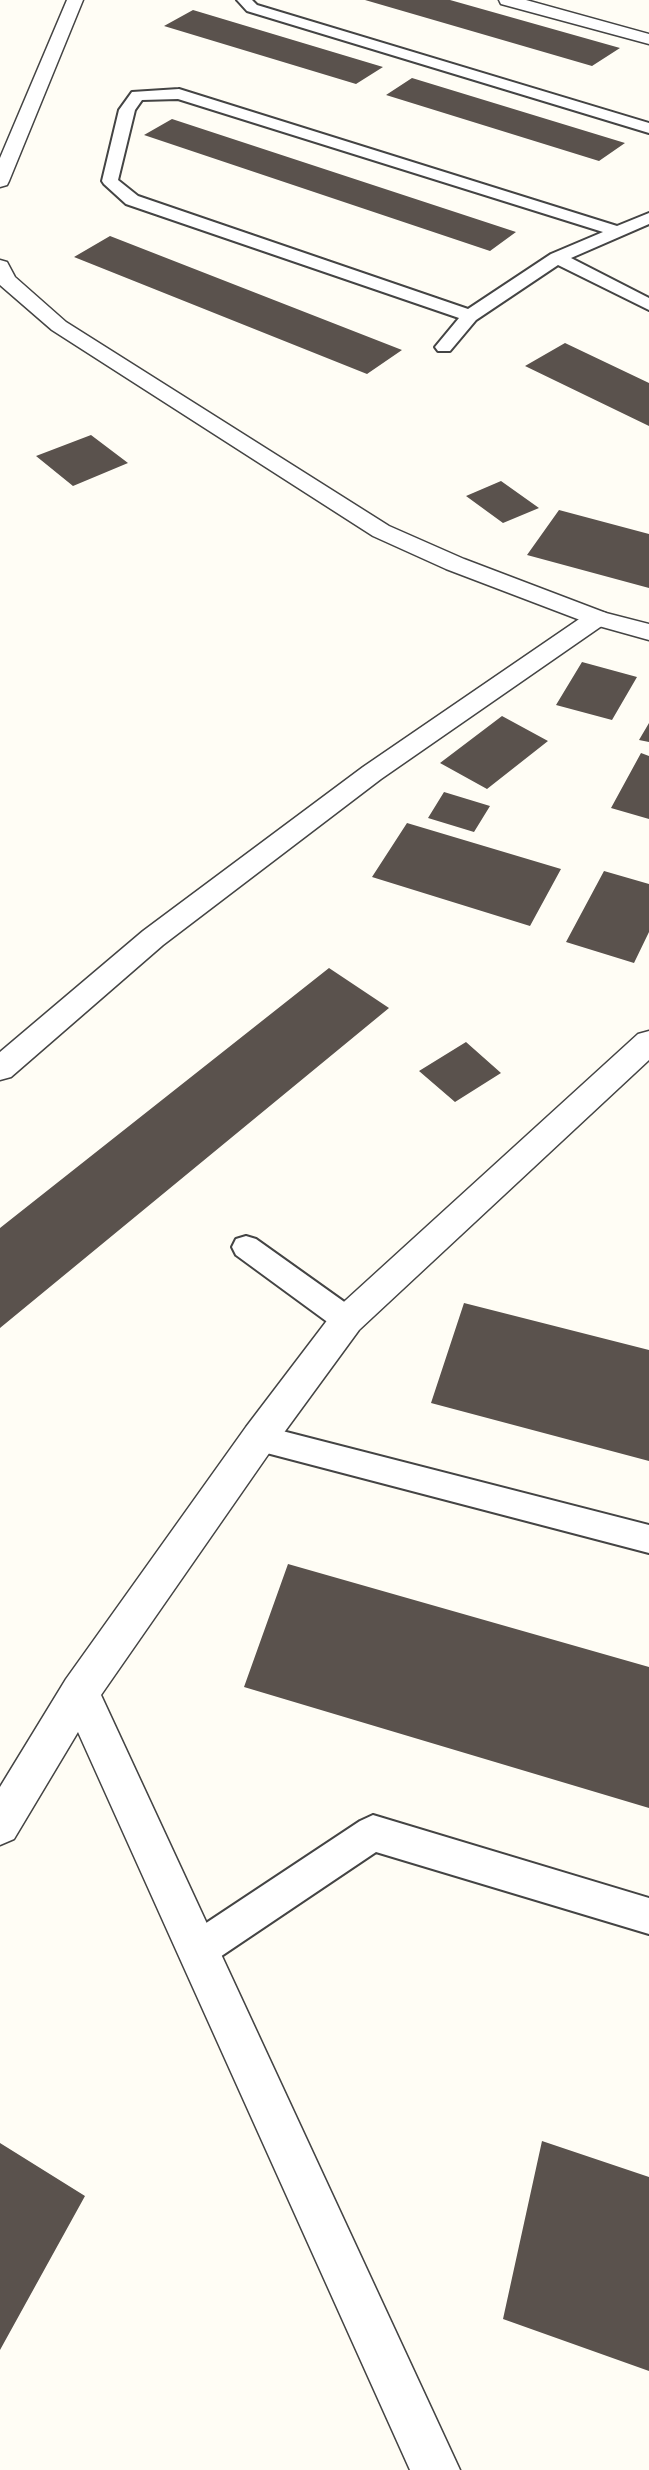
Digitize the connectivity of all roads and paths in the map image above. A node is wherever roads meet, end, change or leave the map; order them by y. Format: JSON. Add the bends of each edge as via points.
{"nodes":[{"id":1,"x":75,"y":0,"type":"edge"},
{"id":2,"x":244,"y":0,"type":"edge"},
{"id":3,"x":507,"y":0,"type":"edge"},
{"id":4,"x":649,"y":39,"type":"edge"},
{"id":5,"x":649,"y":128,"type":"edge"},
{"id":6,"x":0,"y":181,"type":"edge"},
{"id":7,"x":649,"y":218,"type":"edge"},
{"id":8,"x":617,"y":231,"type":"junction"},
{"id":9,"x":557,"y":258,"type":"junction"},
{"id":10,"x":0,"y":266,"type":"edge"},
{"id":11,"x":649,"y":304,"type":"edge"},
{"id":12,"x":470,"y":316,"type":"junction"},
{"id":13,"x":444,"y":347,"type":"dead end"},
{"id":14,"x":597,"y":618,"type":"junction"},
{"id":15,"x":649,"y":632,"type":"edge"},
{"id":16,"x":649,"y":1042,"type":"edge"},
{"id":17,"x":0,"y":1069,"type":"edge"},
{"id":18,"x":246,"y":1247,"type":"dead end"},
{"id":19,"x":347,"y":1320,"type":"junction"},
{"id":20,"x":259,"y":1438,"type":"junction"},
{"id":21,"x":649,"y":1539,"type":"edge"},
{"id":22,"x":80,"y":1692,"type":"junction"},
{"id":23,"x":0,"y":1825,"type":"edge"},
{"id":24,"x":649,"y":1916,"type":"edge"},
{"id":25,"x":198,"y":1950,"type":"junction"},
{"id":26,"x":435,"y":2470,"type":"edge"}],
"edges":[{"from":1,"to":6,"type":"street"},
{"from":2,"to":5,"type":"lane","via":[[252,8]]},
{"from":3,"to":4,"type":"street"},
{"from":7,"to":8,"type":"lane"},
{"from":8,"to":9,"type":"lane"},
{"from":8,"to":12,"type":"lane","via":[[179,94],[137,95],[127,110],[110,181],[132,200]]},
{"from":9,"to":11,"type":"lane"},
{"from":9,"to":12,"type":"lane"},
{"from":10,"to":14,"type":"street","via":[[6,280],[59,326],[381,531]]},
{"from":12,"to":13,"type":"lane"},
{"from":14,"to":15,"type":"street"},
{"from":14,"to":17,"type":"street","via":[[372,773],[162,931]]},
{"from":16,"to":19,"type":"street"},
{"from":18,"to":19,"type":"lane"},
{"from":19,"to":20,"type":"street"},
{"from":20,"to":21,"type":"lane"},
{"from":20,"to":22,"type":"street"},
{"from":22,"to":23,"type":"street"},
{"from":22,"to":25,"type":"street"},
{"from":24,"to":25,"type":"lane","via":[[373,1833]]},
{"from":25,"to":26,"type":"street"}]}
